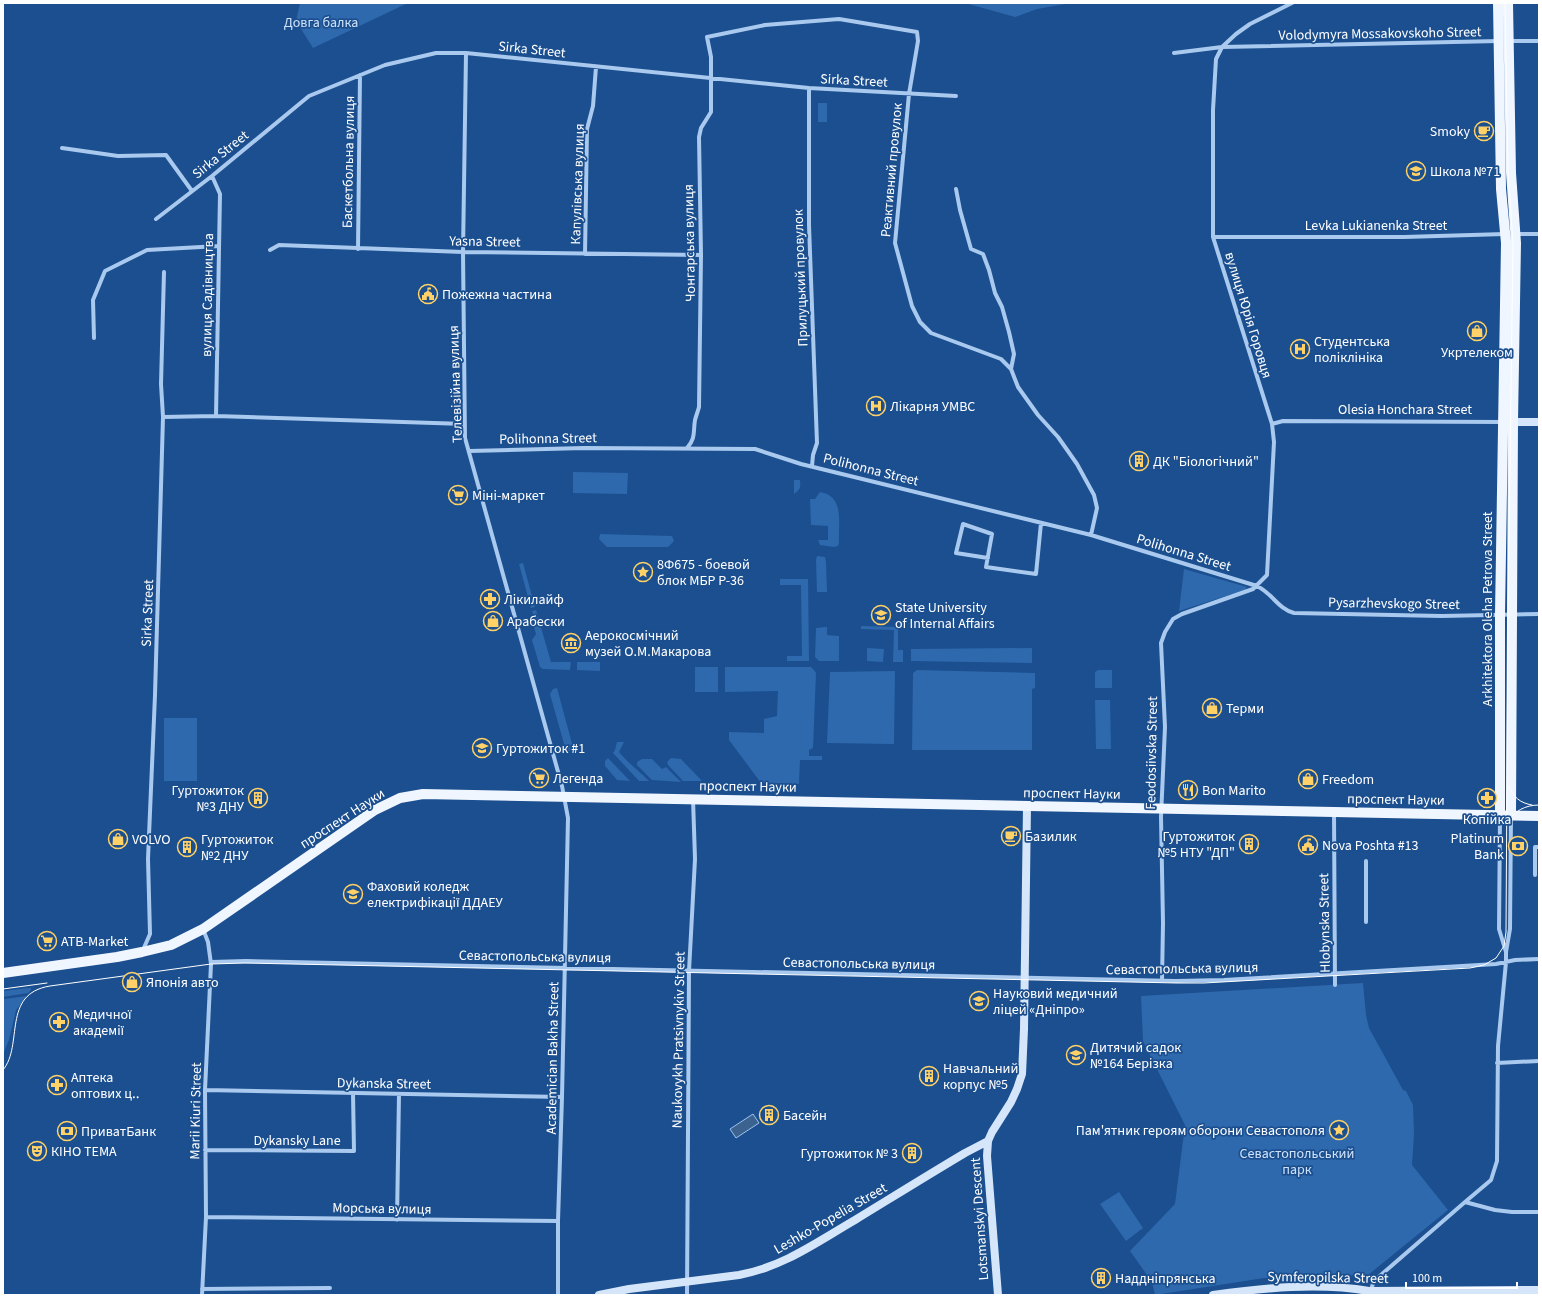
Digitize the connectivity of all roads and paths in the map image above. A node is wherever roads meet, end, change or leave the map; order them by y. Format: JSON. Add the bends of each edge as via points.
{"nodes":[{"id":1,"x":1292,"y":3,"type":"edge"},
{"id":2,"x":1498,"y":3,"type":"edge"},
{"id":3,"x":1508,"y":3,"type":"edge"},
{"id":4,"x":707,"y":37,"type":"joint"},
{"id":5,"x":1498,"y":41,"type":"junction"},
{"id":6,"x":1509,"y":41,"type":"junction"},
{"id":7,"x":1539,"y":41,"type":"edge"},
{"id":8,"x":1222,"y":47,"type":"junction"},
{"id":9,"x":466,"y":53,"type":"junction"},
{"id":10,"x":1174,"y":53,"type":"dead end"},
{"id":11,"x":596,"y":67,"type":"junction"},
{"id":12,"x":360,"y":75,"type":"junction"},
{"id":13,"x":710,"y":78,"type":"junction"},
{"id":14,"x":809,"y":88,"type":"junction"},
{"id":15,"x":909,"y":94,"type":"junction"},
{"id":16,"x":956,"y":96,"type":"dead end"},
{"id":17,"x":62,"y":148,"type":"dead end"},
{"id":18,"x":212,"y":176,"type":"junction"},
{"id":19,"x":956,"y":189,"type":"dead end"},
{"id":20,"x":192,"y":191,"type":"junction"},
{"id":21,"x":156,"y":219,"type":"dead end"},
{"id":22,"x":1510,"y":234,"type":"junction"},
{"id":23,"x":1539,"y":234,"type":"edge"},
{"id":24,"x":1213,"y":237,"type":"junction"},
{"id":25,"x":219,"y":246,"type":"junction"},
{"id":26,"x":358,"y":249,"type":"junction"},
{"id":27,"x":270,"y":250,"type":"dead end"},
{"id":28,"x":463,"y":252,"type":"junction"},
{"id":29,"x":585,"y":254,"type":"junction"},
{"id":30,"x":701,"y":255,"type":"junction"},
{"id":31,"x":164,"y":272,"type":"dead end"},
{"id":32,"x":94,"y":338,"type":"dead end"},
{"id":33,"x":1012,"y":369,"type":"junction"},
{"id":34,"x":163,"y":416,"type":"junction"},
{"id":35,"x":216,"y":416,"type":"junction"},
{"id":36,"x":1508,"y":422,"type":"junction"},
{"id":37,"x":1539,"y":422,"type":"edge"},
{"id":38,"x":465,"y":424,"type":"junction"},
{"id":39,"x":1272,"y":424,"type":"junction"},
{"id":40,"x":687,"y":448,"type":"junction"},
{"id":41,"x":469,"y":451,"type":"junction"},
{"id":42,"x":812,"y":466,"type":"junction"},
{"id":43,"x":1041,"y":523,"type":"junction"},
{"id":44,"x":1091,"y":535,"type":"junction"},
{"id":45,"x":988,"y":558,"type":"junction"},
{"id":46,"x":1258,"y":586,"type":"junction"},
{"id":47,"x":1500,"y":614,"type":"junction"},
{"id":48,"x":1512,"y":614,"type":"junction"},
{"id":49,"x":1539,"y":614,"type":"edge"},
{"id":50,"x":564,"y":797,"type":"junction"},
{"id":51,"x":694,"y":799,"type":"junction"},
{"id":52,"x":1027,"y":806,"type":"junction"},
{"id":53,"x":1162,"y":808,"type":"junction"},
{"id":54,"x":1334,"y":812,"type":"junction"},
{"id":55,"x":1500,"y":815,"type":"junction"},
{"id":56,"x":1511,"y":815,"type":"junction"},
{"id":57,"x":1539,"y":816,"type":"edge"},
{"id":58,"x":1539,"y":847,"type":"edge"},
{"id":59,"x":1366,"y":861,"type":"dead end"},
{"id":60,"x":1535,"y":875,"type":"dead end"},
{"id":61,"x":1366,"y":922,"type":"dead end"},
{"id":62,"x":203,"y":929,"type":"junction"},
{"id":63,"x":142,"y":952,"type":"junction"},
{"id":64,"x":1506,"y":952,"type":"junction"},
{"id":65,"x":1539,"y":959,"type":"edge"},
{"id":66,"x":210,"y":962,"type":"junction"},
{"id":67,"x":1506,"y":962,"type":"junction"},
{"id":68,"x":565,"y":968,"type":"junction"},
{"id":69,"x":689,"y":971,"type":"junction"},
{"id":70,"x":3,"y":973,"type":"edge"},
{"id":71,"x":1335,"y":974,"type":"junction"},
{"id":72,"x":1024,"y":978,"type":"junction"},
{"id":73,"x":1162,"y":981,"type":"junction"},
{"id":74,"x":1335,"y":985,"type":"dead end"},
{"id":75,"x":1539,"y":1061,"type":"edge"},
{"id":76,"x":1497,"y":1063,"type":"junction"},
{"id":77,"x":205,"y":1090,"type":"junction"},
{"id":78,"x":353,"y":1093,"type":"junction"},
{"id":79,"x":399,"y":1094,"type":"junction"},
{"id":80,"x":562,"y":1097,"type":"junction"},
{"id":81,"x":988,"y":1142,"type":"junction"},
{"id":82,"x":206,"y":1150,"type":"junction"},
{"id":83,"x":1465,"y":1202,"type":"junction"},
{"id":84,"x":1539,"y":1212,"type":"edge"},
{"id":85,"x":206,"y":1217,"type":"junction"},
{"id":86,"x":397,"y":1220,"type":"junction"},
{"id":87,"x":558,"y":1221,"type":"junction"},
{"id":88,"x":687,"y":1282,"type":"junction"},
{"id":89,"x":330,"y":1288,"type":"dead end"},
{"id":90,"x":202,"y":1289,"type":"junction"},
{"id":91,"x":1539,"y":1290,"type":"edge"},
{"id":92,"x":1261,"y":1292,"type":"edge"},
{"id":93,"x":1473,"y":1292,"type":"edge"},
{"id":94,"x":1369,"y":1293,"type":"edge"},
{"id":95,"x":202,"y":1295,"type":"edge"},
{"id":96,"x":558,"y":1295,"type":"edge"},
{"id":97,"x":599,"y":1295,"type":"edge"},
{"id":98,"x":687,"y":1295,"type":"edge"},
{"id":99,"x":998,"y":1295,"type":"edge"},
{"id":100,"x":1213,"y":1295,"type":"edge"}],
"edges":[{"from":1,"to":8,"type":"street","via":[[1250,24]]},
{"from":2,"to":5,"type":"main road","name":"Arkhitektora Oleha Petrova Street"},
{"from":3,"to":6,"type":"main road","name":"Arkhitektora Oleha Petrova Street"},
{"from":4,"to":13,"type":"street","name":"Чонгарська вулиця","via":[[711,57]]},
{"from":4,"to":15,"type":"street","name":"Реактивний провулок","via":[[765,25],[839,19],[917,32],[918,41]]},
{"from":5,"to":6,"type":"street","name":"Volodymyra Mossakovskoho Street"},
{"from":5,"to":8,"type":"street","name":"Volodymyra Mossakovskoho Street"},
{"from":5,"to":22,"type":"main road","name":"Arkhitektora Oleha Petrova Street","via":[[1501,189]]},
{"from":6,"to":7,"type":"street","name":"Volodymyra Mossakovskoho Street"},
{"from":6,"to":22,"type":"main road","name":"Arkhitektora Oleha Petrova Street"},
{"from":8,"to":10,"type":"street","name":"Volodymyra Mossakovskoho Street"},
{"from":8,"to":24,"type":"street","name":"вулиця Юрія Горовця","via":[[1216,59],[1213,110]]},
{"from":9,"to":11,"type":"street","name":"Sirka Street"},
{"from":9,"to":12,"type":"street","name":"Sirka Street","via":[[436,53],[385,65]]},
{"from":9,"to":28,"type":"street","name":"Телевізійна вулиця"},
{"from":11,"to":13,"type":"street","name":"Sirka Street"},
{"from":11,"to":29,"type":"street","name":"Капулівська вулиця","via":[[593,106],[587,129]]},
{"from":12,"to":18,"type":"street","name":"Sirka Street","via":[[309,96]]},
{"from":12,"to":26,"type":"street","name":"Баскетбольна вулиця"},
{"from":13,"to":14,"type":"street","name":"Sirka Street"},
{"from":13,"to":30,"type":"street","name":"Чонгарська вулиця","via":[[711,112],[701,128],[699,137]]},
{"from":14,"to":15,"type":"street","name":"Sirka Street"},
{"from":14,"to":42,"type":"street","name":"Прилуцький провулок","via":[[809,225],[816,443]]},
{"from":15,"to":16,"type":"street","name":"Sirka Street"},
{"from":15,"to":33,"type":"street","name":"Реактивний провулок","via":[[895,243],[912,306],[920,322],[931,333],[1001,359]]},
{"from":17,"to":20,"type":"street","via":[[118,156],[166,156]]},
{"from":18,"to":20,"type":"street","name":"Sirka Street"},
{"from":18,"to":25,"type":"street","name":"вулиця Садівництва","via":[[220,194]]},
{"from":19,"to":33,"type":"street","via":[[971,249],[983,254],[1002,307],[1014,354]]},
{"from":20,"to":21,"type":"street","name":"Sirka Street"},
{"from":22,"to":23,"type":"street","name":"Levka Lukianenka Street"},
{"from":22,"to":24,"type":"street","name":"Levka Lukianenka Street"},
{"from":22,"to":36,"type":"main road","name":"Arkhitektora Oleha Petrova Street"},
{"from":24,"to":39,"type":"street","name":"вулиця Юрія Горовця"},
{"from":25,"to":32,"type":"street","via":[[147,250],[105,272],[93,300]]},
{"from":25,"to":35,"type":"street","name":"вулиця Садівництва"},
{"from":26,"to":27,"type":"street","name":"Yasna Street","via":[[279,245]]},
{"from":26,"to":28,"type":"street","name":"Yasna Street"},
{"from":28,"to":29,"type":"street","name":"Yasna Street"},
{"from":28,"to":38,"type":"street","name":"Телевізійна вулиця"},
{"from":29,"to":30,"type":"street","name":"Yasna Street"},
{"from":30,"to":40,"type":"street","name":"Чонгарська вулиця","via":[[699,407],[695,431]]},
{"from":31,"to":34,"type":"street","name":"Sirka Street","via":[[161,384]]},
{"from":33,"to":44,"type":"street","via":[[1026,400],[1058,437],[1094,495],[1097,508]]},
{"from":34,"to":35,"type":"street"},
{"from":34,"to":63,"type":"street","name":"Sirka Street","via":[[148,860],[150,934]]},
{"from":35,"to":38,"type":"street"},
{"from":36,"to":37,"type":"main road","name":"Olesia Honchara Street"},
{"from":36,"to":39,"type":"street","name":"Olesia Honchara Street","via":[[1283,421]]},
{"from":36,"to":47,"type":"main road","name":"Arkhitektora Oleha Petrova Street"},
{"from":36,"to":48,"type":"main road","name":"Arkhitektora Oleha Petrova Street"},
{"from":38,"to":41,"type":"street","name":"Телевізійна вулиця","via":[[465,438]]},
{"from":39,"to":46,"type":"street","name":"вулиця Юрія Горовця","via":[[1274,442],[1267,575]]},
{"from":40,"to":41,"type":"street","name":"Polihonna Street"},
{"from":40,"to":42,"type":"street","name":"Polihonna Street","via":[[756,449]]},
{"from":41,"to":50,"type":"street","name":"Телевізійна вулиця"},
{"from":42,"to":43,"type":"street","name":"Polihonna Street"},
{"from":43,"to":44,"type":"street","name":"Polihonna Street"},
{"from":43,"to":45,"type":"street","via":[[1036,574],[986,568]]},
{"from":44,"to":46,"type":"street","name":"Polihonna Street"},
{"from":45,"to":45,"type":"street","via":[[992,534],[963,524],[956,553]]},
{"from":46,"to":47,"type":"street","name":"Pysarzhevskogo Street","via":[[1266,590],[1286,611],[1294,613],[1442,616]]},
{"from":46,"to":53,"type":"street","name":"Feodosiivska Street","via":[[1182,614],[1173,619],[1165,632],[1161,643],[1165,727]]},
{"from":47,"to":48,"type":"street","name":"Pysarzhevskogo Street"},
{"from":47,"to":55,"type":"main road","name":"Arkhitektora Oleha Petrova Street"},
{"from":48,"to":49,"type":"street","name":"Pysarzhevskogo Street"},
{"from":48,"to":56,"type":"main road","name":"Arkhitektora Oleha Petrova Street"},
{"from":50,"to":51,"type":"main road","name":"проспект Науки"},
{"from":50,"to":62,"type":"main road","name":"проспект Науки","via":[[423,794],[394,800],[357,822]]},
{"from":50,"to":68,"type":"street","name":"Academician Bakha Street","via":[[568,818]]},
{"from":51,"to":52,"type":"main road","name":"проспект Науки"},
{"from":51,"to":69,"type":"street","name":"Naukovykh Pratsivnykiv Street"},
{"from":52,"to":53,"type":"main road","name":"проспект Науки"},
{"from":52,"to":72,"type":"main road"},
{"from":53,"to":54,"type":"main road","name":"проспект Науки"},
{"from":53,"to":73,"type":"street","name":"Feodosiivska Street"},
{"from":54,"to":55,"type":"main road","name":"проспект Науки"},
{"from":54,"to":71,"type":"street","name":"Hlobynska Street"},
{"from":55,"to":56,"type":"main road","name":"проспект Науки"},
{"from":55,"to":64,"type":"street","name":"Arkhitektora Oleha Petrova Street","via":[[1499,929]]},
{"from":56,"to":57,"type":"main road","name":"проспект Науки"},
{"from":56,"to":64,"type":"street","via":[[1510,929]]},
{"from":58,"to":60,"type":"street","via":[[1535,847]]},
{"from":59,"to":61,"type":"street"},
{"from":62,"to":63,"type":"main road","name":"проспект Науки","via":[[171,945]]},
{"from":62,"to":66,"type":"street","name":"Marii Kiuri Street","via":[[208,942]]},
{"from":63,"to":70,"type":"main road","name":"проспект Науки"},
{"from":64,"to":67,"type":"street","name":"Arkhitektora Oleha Petrova Street"},
{"from":65,"to":67,"type":"street","name":"Севастопольська вулиця"},
{"from":66,"to":68,"type":"street","name":"Севастопольська вулиця"},
{"from":66,"to":77,"type":"street","name":"Marii Kiuri Street"},
{"from":67,"to":71,"type":"street","name":"Севастопольська вулиця"},
{"from":67,"to":76,"type":"street","name":"Arkhitektora Oleha Petrova Street"},
{"from":68,"to":69,"type":"street","name":"Севастопольська вулиця"},
{"from":68,"to":80,"type":"street","name":"Academician Bakha Street"},
{"from":69,"to":72,"type":"street","name":"Севастопольська вулиця"},
{"from":69,"to":88,"type":"street","name":"Naukovykh Pratsivnykiv Street"},
{"from":71,"to":73,"type":"street","name":"Севастопольська вулиця"},
{"from":71,"to":74,"type":"street","name":"Hlobynska Street"},
{"from":72,"to":73,"type":"street","name":"Севастопольська вулиця"},
{"from":72,"to":81,"type":"main road","via":[[1022,1074],[1011,1102]]},
{"from":75,"to":76,"type":"street"},
{"from":76,"to":83,"type":"street","name":"Arkhitektora Oleha Petrova Street","via":[[1495,1171],[1491,1180]]},
{"from":77,"to":78,"type":"street","name":"Dykanska Street"},
{"from":77,"to":82,"type":"street","name":"Marii Kiuri Street"},
{"from":78,"to":79,"type":"street","name":"Dykanska Street"},
{"from":78,"to":82,"type":"street","name":"Dykansky Lane","via":[[354,1151]]},
{"from":79,"to":80,"type":"street","name":"Dykanska Street"},
{"from":79,"to":86,"type":"street"},
{"from":80,"to":87,"type":"street","name":"Academician Bakha Street"},
{"from":81,"to":88,"type":"main road","name":"Leshko-Popelia Street","via":[[965,1153],[779,1264],[755,1272]]},
{"from":81,"to":99,"type":"main road","name":"Lotsmanskyi Descent"},
{"from":82,"to":85,"type":"street","name":"Marii Kiuri Street"},
{"from":83,"to":84,"type":"street","via":[[1495,1210]]},
{"from":83,"to":94,"type":"street","name":"Arkhitektora Oleha Petrova Street","via":[[1374,1281]]},
{"from":85,"to":86,"type":"street","name":"Морська вулиця"},
{"from":85,"to":90,"type":"street","name":"Marii Kiuri Street"},
{"from":86,"to":87,"type":"street","name":"Морська вулиця"},
{"from":87,"to":96,"type":"street","name":"Academician Bakha Street"},
{"from":88,"to":97,"type":"main road","name":"Leshko-Popelia Street"},
{"from":88,"to":98,"type":"street"},
{"from":89,"to":90,"type":"street"},
{"from":90,"to":95,"type":"street","name":"Marii Kiuri Street"},
{"from":91,"to":93,"type":"main road","name":"Symferopilska Street"},
{"from":92,"to":94,"type":"main road","name":"Symferopilska Street","via":[[1322,1287],[1346,1288]]},
{"from":92,"to":100,"type":"main road","name":"Symferopilska Street"},
{"from":93,"to":94,"type":"main road","name":"Symferopilska Street"}]}
